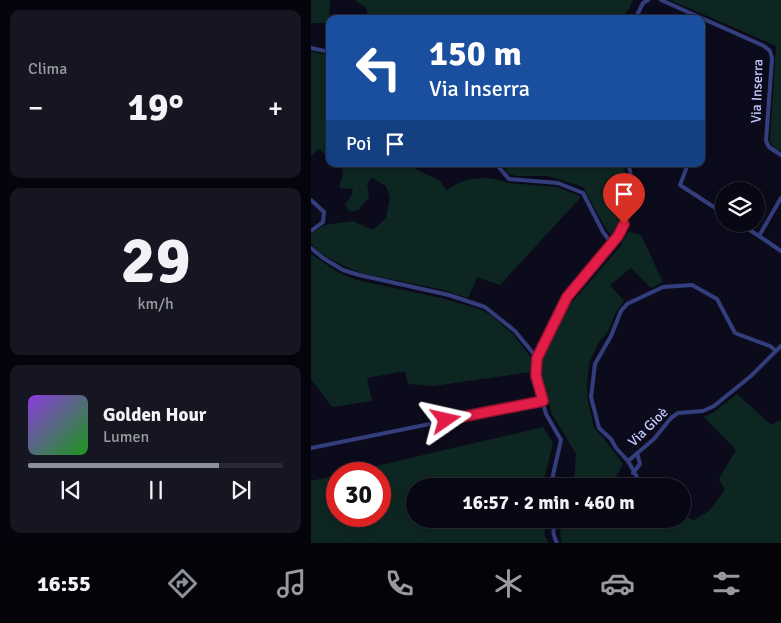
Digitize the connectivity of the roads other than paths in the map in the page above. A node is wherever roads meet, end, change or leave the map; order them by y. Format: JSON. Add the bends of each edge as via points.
{"nodes":[{"id":1,"x":648,"y":0,"type":"edge"},
{"id":2,"x":661,"y":0,"type":"edge"},
{"id":3,"x":637,"y":15,"type":"edge"},
{"id":4,"x":695,"y":15,"type":"edge"},
{"id":5,"x":705,"y":20,"type":"edge"},
{"id":6,"x":311,"y":48,"type":"edge"},
{"id":7,"x":326,"y":51,"type":"edge"},
{"id":8,"x":781,"y":155,"type":"edge"},
{"id":9,"x":499,"y":167,"type":"edge"},
{"id":10,"x":629,"y":167,"type":"edge"},
{"id":11,"x":687,"y":167,"type":"edge"},
{"id":12,"x":781,"y":198,"type":"edge"},
{"id":13,"x":311,"y":200,"type":"edge"},
{"id":14,"x":715,"y":208,"type":"edge"},
{"id":15,"x":311,"y":231,"type":"edge"},
{"id":16,"x":753,"y":232,"type":"edge"},
{"id":17,"x":759,"y":236,"type":"junction"},
{"id":18,"x":612,"y":244,"type":"junction"},
{"id":19,"x":311,"y":248,"type":"edge"},
{"id":20,"x":781,"y":251,"type":"edge"},
{"id":21,"x":781,"y":346,"type":"edge"},
{"id":22,"x":775,"y":350,"type":"junction"},
{"id":23,"x":537,"y":358,"type":"junction"},
{"id":24,"x":543,"y":401,"type":"junction"},
{"id":25,"x":311,"y":448,"type":"edge"},
{"id":26,"x":637,"y":453,"type":"junction"},
{"id":27,"x":628,"y":461,"type":"junction"},
{"id":28,"x":633,"y":473,"type":"junction"},
{"id":29,"x":553,"y":478,"type":"edge"},
{"id":30,"x":636,"y":478,"type":"edge"},
{"id":31,"x":554,"y":528,"type":"edge"},
{"id":32,"x":557,"y":543,"type":"edge"}],
"edges":[{"from":1,"to":3,"type":"street"},
{"from":2,"to":4,"type":"street","name":"Via Inserra"},
{"from":5,"to":8,"type":"street","name":"Via Inserra","via":[[770,51],[766,142]]},
{"from":6,"to":7,"type":"street"},
{"from":9,"to":18,"type":"street","via":[[509,179],[553,182],[583,193]]},
{"from":10,"to":18,"type":"street","via":[[628,207],[624,224]]},
{"from":11,"to":14,"type":"street","via":[[680,185]]},
{"from":12,"to":17,"type":"street"},
{"from":13,"to":15,"type":"street","via":[[324,212],[324,217],[323,222]]},
{"from":16,"to":17,"type":"street"},
{"from":17,"to":20,"type":"street"},
{"from":18,"to":23,"type":"street","via":[[567,297]]},
{"from":19,"to":23,"type":"street","via":[[343,270],[449,295],[485,307],[515,331]]},
{"from":21,"to":22,"type":"street","name":"Via Gioè"},
{"from":22,"to":26,"type":"street","name":"Via Gioè","via":[[751,376],[719,402],[703,411],[678,413]]},
{"from":22,"to":27,"type":"street","via":[[735,333],[717,299],[692,285],[663,287],[627,304],[595,364],[591,397],[599,428]]},
{"from":23,"to":24,"type":"street","via":[[536,376]]},
{"from":24,"to":25,"type":"street"},
{"from":24,"to":29,"type":"street","via":[[546,414],[561,440]]},
{"from":26,"to":27,"type":"street","name":"Via Gioè"},
{"from":26,"to":28,"type":"street","via":[[640,464]]},
{"from":27,"to":28,"type":"street","name":"Via Gioè"},
{"from":28,"to":30,"type":"street","name":"Via Gioè"},
{"from":31,"to":32,"type":"street","via":[[552,533]]}]}
